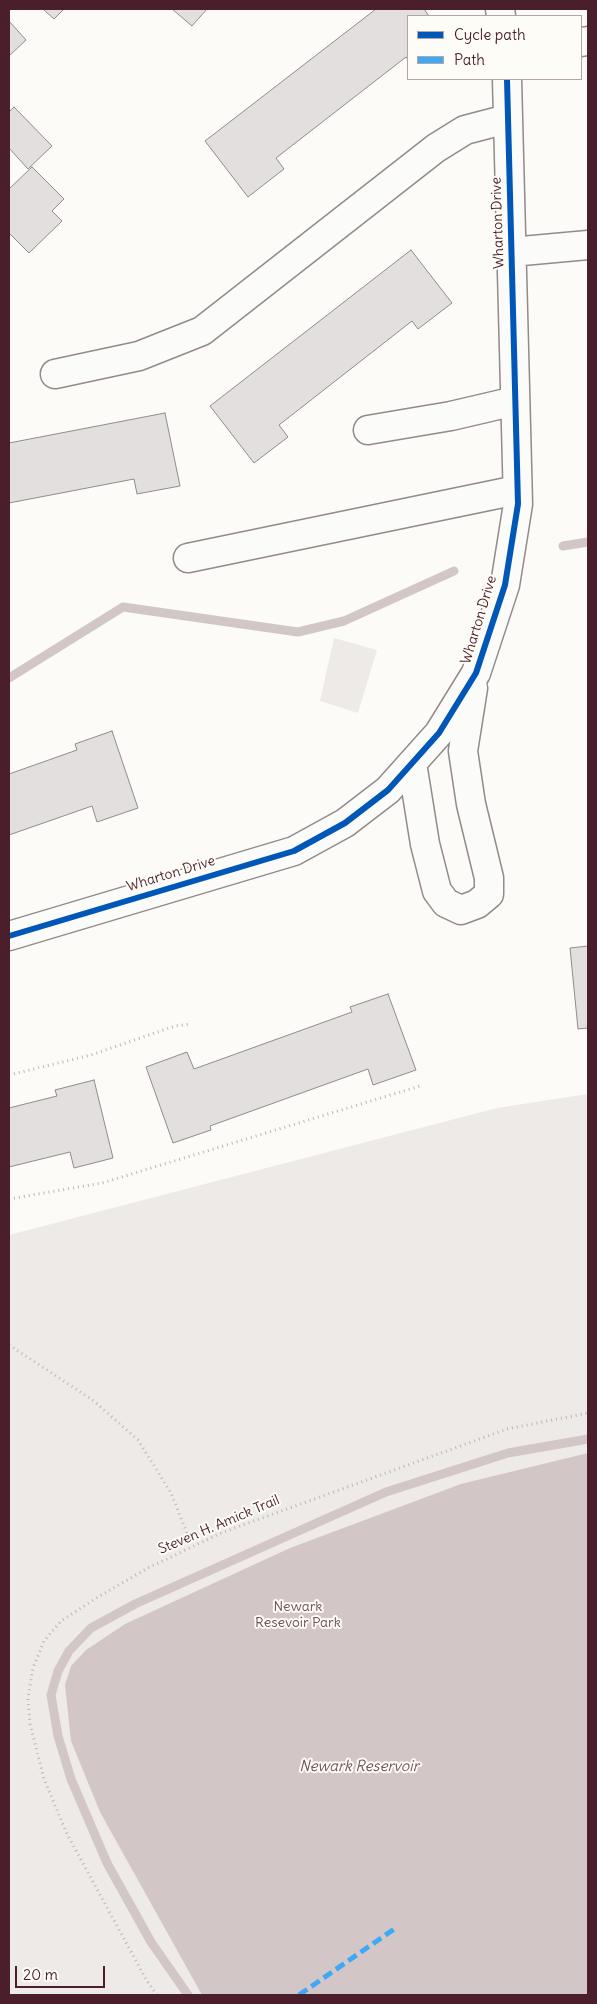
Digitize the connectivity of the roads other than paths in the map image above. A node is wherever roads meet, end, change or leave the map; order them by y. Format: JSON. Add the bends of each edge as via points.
{"nodes":[{"id":1,"x":507,"y":80,"type":"edge"},
{"id":2,"x":508,"y":119,"type":"junction"},
{"id":3,"x":588,"y":245,"type":"edge"},
{"id":4,"x":511,"y":252,"type":"junction"},
{"id":5,"x":55,"y":374,"type":"dead end"},
{"id":6,"x":515,"y":401,"type":"junction"},
{"id":7,"x":368,"y":430,"type":"dead end"},
{"id":8,"x":517,"y":490,"type":"junction"},
{"id":9,"x":188,"y":558,"type":"dead end"},
{"id":10,"x":476,"y":673,"type":"junction"},
{"id":11,"x":412,"y":763,"type":"junction"},
{"id":12,"x":9,"y":936,"type":"edge"}],
"edges":[{"from":1,"to":2,"type":"street","name":"Wharton Drive"},
{"from":2,"to":4,"type":"street","name":"Wharton Drive"},
{"from":2,"to":5,"type":"street","via":[[465,130],[436,148],[202,331],[139,356]]},
{"from":3,"to":4,"type":"street"},
{"from":4,"to":6,"type":"street","name":"Wharton Drive"},
{"from":6,"to":7,"type":"street"},
{"from":6,"to":8,"type":"street","name":"Wharton Drive"},
{"from":8,"to":9,"type":"street"},
{"from":8,"to":10,"type":"street","name":"Wharton Drive","via":[[518,504],[505,586]]},
{"from":10,"to":11,"type":"street","name":"Wharton Drive","via":[[439,733]]},
{"from":10,"to":11,"type":"street","via":[[463,751],[471,804],[489,878],[489,894],[478,904],[461,910],[446,903],[437,891],[425,844]]},
{"from":11,"to":12,"type":"street","name":"Wharton Drive","via":[[388,790],[345,823],[294,851]]}]}
